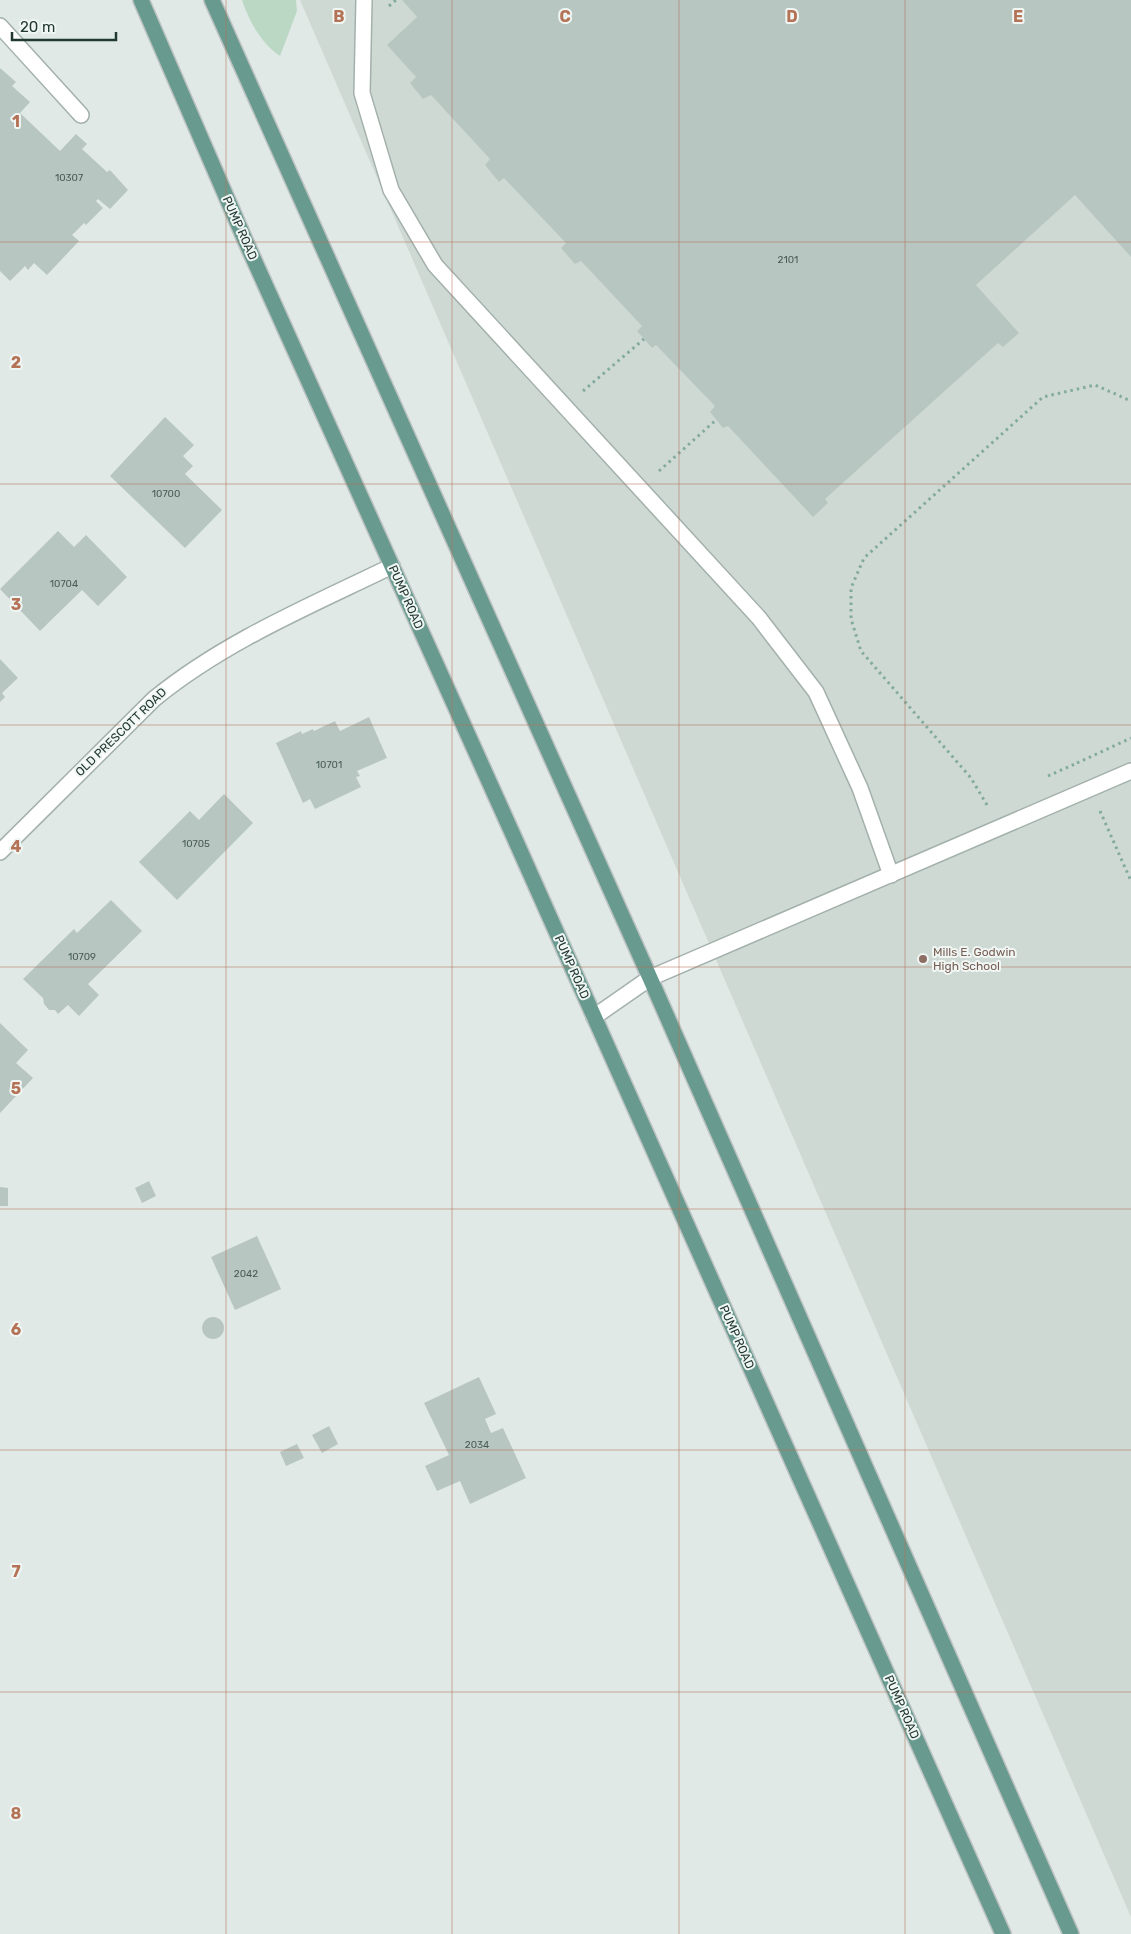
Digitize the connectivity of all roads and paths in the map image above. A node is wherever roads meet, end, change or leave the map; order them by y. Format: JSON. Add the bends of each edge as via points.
{"nodes":[{"id":1,"x":141,"y":0,"type":"edge"},
{"id":2,"x":212,"y":0,"type":"edge"},
{"id":3,"x":364,"y":0,"type":"edge"},
{"id":4,"x":396,"y":0,"type":"edge"},
{"id":5,"x":386,"y":15,"type":"dead end"},
{"id":6,"x":0,"y":26,"type":"edge"},
{"id":7,"x":81,"y":115,"type":"dead end"},
{"id":8,"x":644,"y":339,"type":"dead end"},
{"id":9,"x":575,"y":386,"type":"dead end"},
{"id":10,"x":1131,"y":401,"type":"edge"},
{"id":11,"x":716,"y":420,"type":"dead end"},
{"id":12,"x":654,"y":475,"type":"dead end"},
{"id":13,"x":392,"y":566,"type":"junction"},
{"id":14,"x":1077,"y":763,"type":"dead end"},
{"id":15,"x":1131,"y":771,"type":"edge"},
{"id":16,"x":1046,"y":777,"type":"dead end"},
{"id":17,"x":995,"y":801,"type":"dead end"},
{"id":18,"x":987,"y":805,"type":"junction"},
{"id":19,"x":978,"y":809,"type":"dead end"},
{"id":20,"x":0,"y":852,"type":"edge"},
{"id":21,"x":891,"y":875,"type":"junction"},
{"id":22,"x":650,"y":978,"type":"junction"},
{"id":23,"x":594,"y":1017,"type":"junction"},
{"id":24,"x":1003,"y":1934,"type":"edge"},
{"id":25,"x":1070,"y":1934,"type":"edge"}],
"edges":[{"from":1,"to":13,"type":"main road","name":"PUMP ROAD","via":[[244,240]]},
{"from":2,"to":22,"type":"main road"},
{"from":3,"to":21,"type":"street","via":[[362,93],[391,190],[435,265],[759,618],[816,692],[860,788]]},
{"from":4,"to":5,"type":"path","via":[[388,7]]},
{"from":6,"to":7,"type":"street"},
{"from":8,"to":9,"type":"path","via":[[581,393]]},
{"from":10,"to":18,"type":"path","via":[[1094,385],[1043,397],[864,558],[851,588],[851,619],[861,652],[971,778]]},
{"from":11,"to":12,"type":"path"},
{"from":13,"to":20,"type":"street","name":"OLD PRESCOTT ROAD","via":[[225,648],[177,680]]},
{"from":13,"to":23,"type":"main road","name":"PUMP ROAD"},
{"from":14,"to":16,"type":"path"},
{"from":15,"to":21,"type":"street"},
{"from":17,"to":18,"type":"path"},
{"from":18,"to":19,"type":"path"},
{"from":21,"to":22,"type":"street"},
{"from":22,"to":23,"type":"street"},
{"from":22,"to":25,"type":"main road"},
{"from":23,"to":24,"type":"main road","name":"PUMP ROAD"}]}
